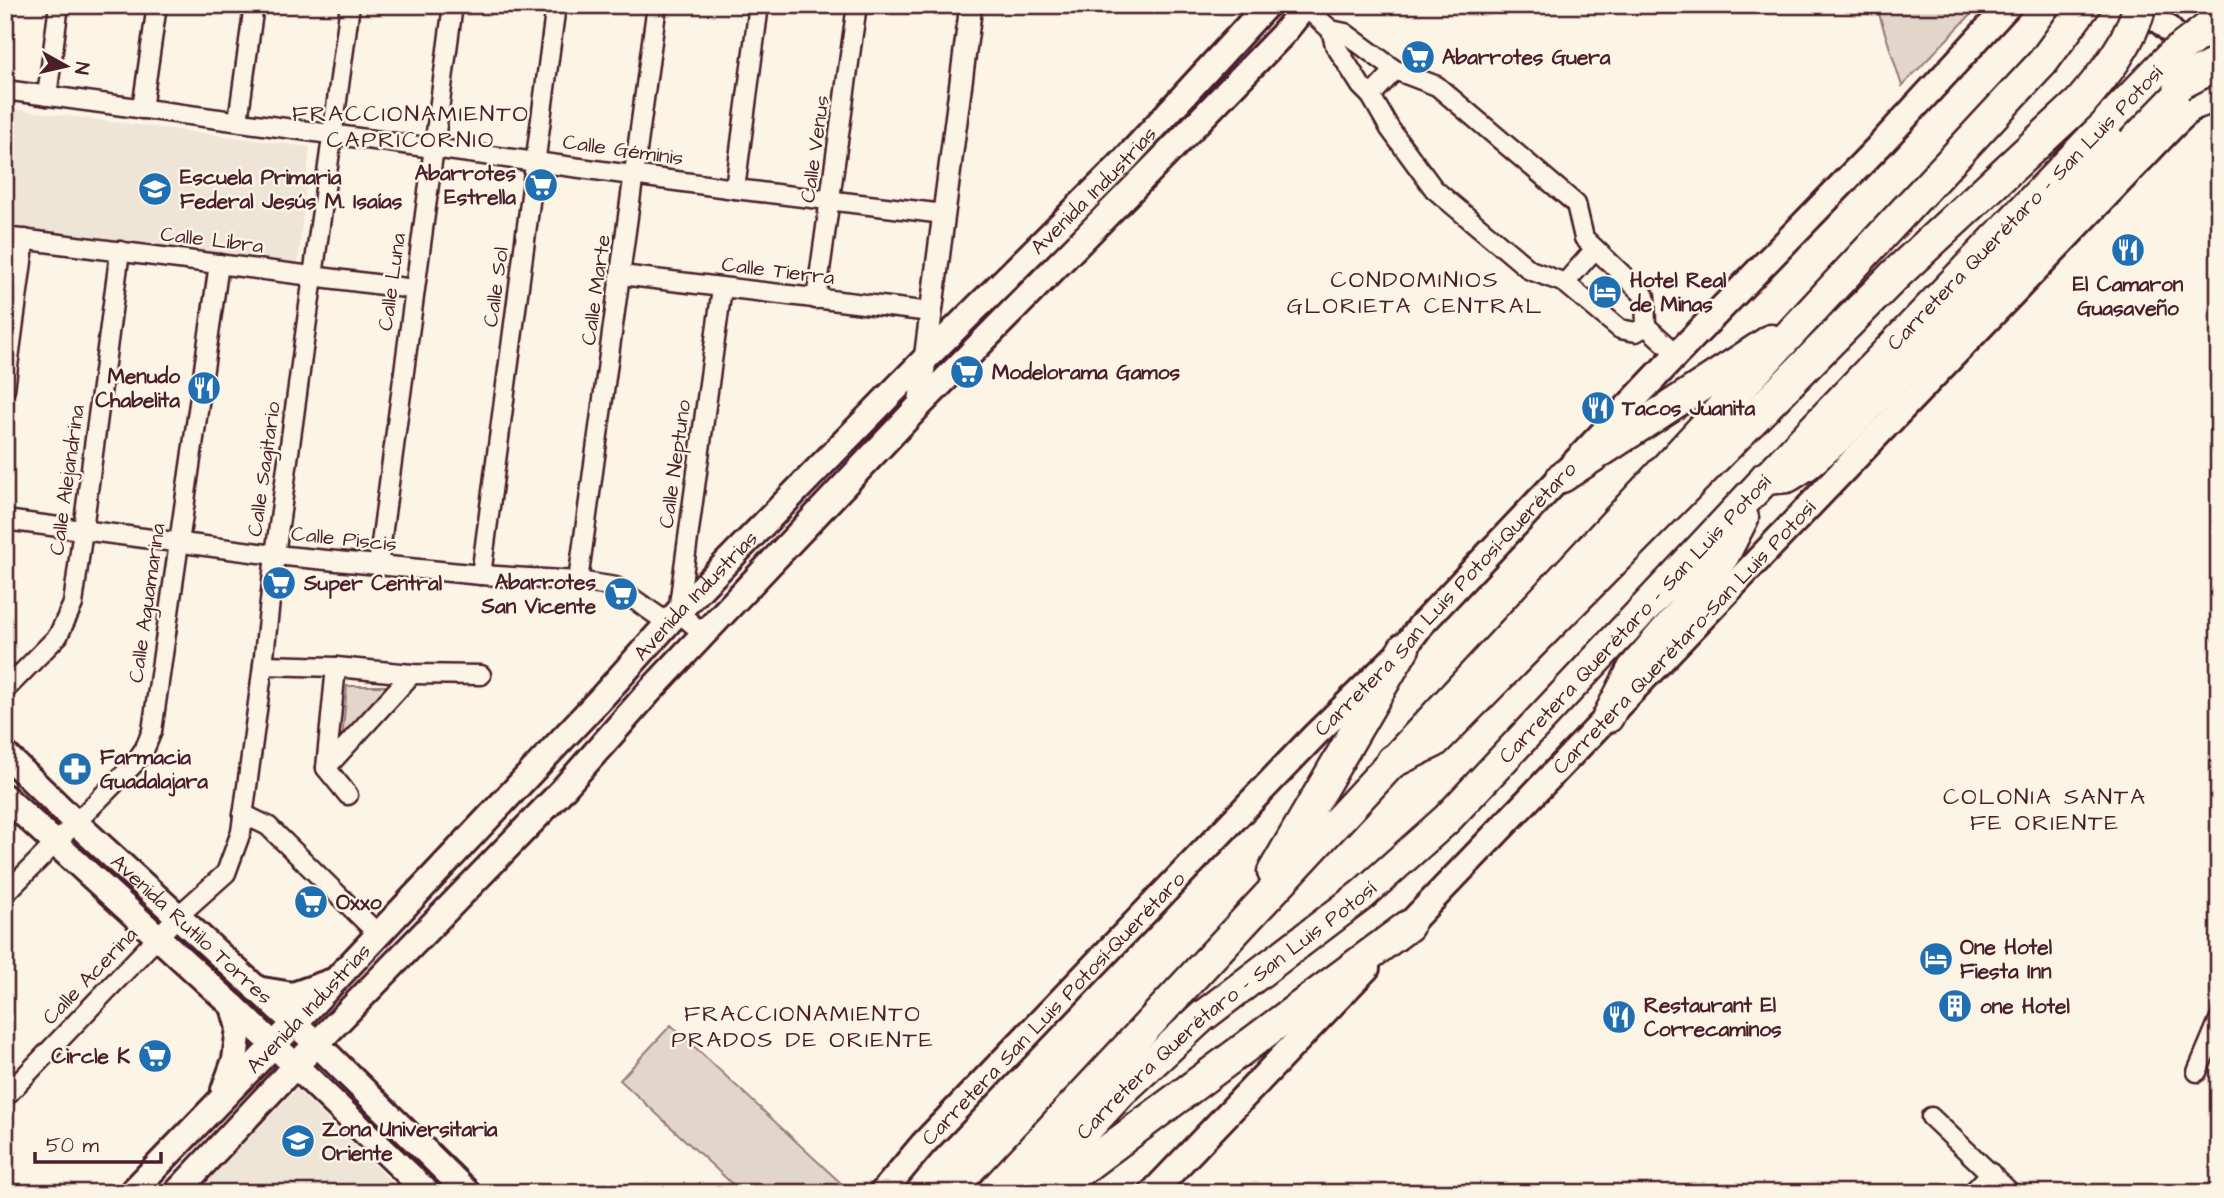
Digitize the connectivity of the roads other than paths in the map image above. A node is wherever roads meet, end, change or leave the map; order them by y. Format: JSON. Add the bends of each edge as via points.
{"nodes":[{"id":1,"x":59,"y":5,"type":"edge"},
{"id":2,"x":157,"y":5,"type":"edge"},
{"id":3,"x":254,"y":5,"type":"edge"},
{"id":4,"x":350,"y":5,"type":"edge"},
{"id":5,"x":453,"y":5,"type":"edge"},
{"id":6,"x":555,"y":5,"type":"edge"},
{"id":7,"x":657,"y":5,"type":"edge"},
{"id":8,"x":759,"y":5,"type":"edge"},
{"id":9,"x":858,"y":5,"type":"edge"},
{"id":10,"x":971,"y":5,"type":"edge"},
{"id":11,"x":1267,"y":5,"type":"edge"},
{"id":12,"x":2009,"y":5,"type":"edge"},
{"id":13,"x":2085,"y":5,"type":"edge"},
{"id":14,"x":2138,"y":5,"type":"edge"},
{"id":15,"x":1305,"y":6,"type":"edge"},
{"id":16,"x":2219,"y":19,"type":"edge"},
{"id":17,"x":1331,"y":30,"type":"junction"},
{"id":18,"x":2219,"y":63,"type":"edge"},
{"id":19,"x":1395,"y":70,"type":"junction"},
{"id":20,"x":2219,"y":82,"type":"edge"},
{"id":21,"x":5,"y":90,"type":"edge"},
{"id":22,"x":2198,"y":94,"type":"edge"},
{"id":23,"x":47,"y":96,"type":"junction"},
{"id":24,"x":1371,"y":96,"type":"junction"},
{"id":25,"x":1178,"y":103,"type":"junction"},
{"id":26,"x":142,"y":109,"type":"junction"},
{"id":27,"x":238,"y":121,"type":"junction"},
{"id":28,"x":2174,"y":125,"type":"junction"},
{"id":29,"x":332,"y":134,"type":"junction"},
{"id":30,"x":434,"y":148,"type":"junction"},
{"id":31,"x":536,"y":161,"type":"junction"},
{"id":32,"x":1150,"y":172,"type":"junction"},
{"id":33,"x":635,"y":174,"type":"junction"},
{"id":34,"x":735,"y":189,"type":"junction"},
{"id":35,"x":831,"y":200,"type":"junction"},
{"id":36,"x":944,"y":214,"type":"junction"},
{"id":37,"x":5,"y":237,"type":"edge"},
{"id":38,"x":25,"y":239,"type":"junction"},
{"id":39,"x":1595,"y":249,"type":"junction"},
{"id":40,"x":120,"y":251,"type":"junction"},
{"id":41,"x":219,"y":264,"type":"junction"},
{"id":42,"x":621,"y":275,"type":"junction"},
{"id":43,"x":313,"y":276,"type":"junction"},
{"id":44,"x":1564,"y":283,"type":"junction"},
{"id":45,"x":722,"y":288,"type":"junction"},
{"id":46,"x":414,"y":289,"type":"junction"},
{"id":47,"x":816,"y":299,"type":"junction"},
{"id":48,"x":931,"y":312,"type":"junction"},
{"id":49,"x":1812,"y":312,"type":"junction"},
{"id":50,"x":1646,"y":326,"type":"junction"},
{"id":51,"x":1677,"y":354,"type":"junction"},
{"id":52,"x":924,"y":360,"type":"junction"},
{"id":53,"x":5,"y":389,"type":"edge"},
{"id":54,"x":919,"y":406,"type":"junction"},
{"id":55,"x":870,"y":415,"type":"junction"},
{"id":56,"x":890,"y":437,"type":"junction"},
{"id":57,"x":1562,"y":477,"type":"junction"},
{"id":58,"x":1763,"y":482,"type":"junction"},
{"id":59,"x":5,"y":520,"type":"edge"},
{"id":60,"x":83,"y":531,"type":"junction"},
{"id":61,"x":178,"y":543,"type":"junction"},
{"id":62,"x":275,"y":555,"type":"junction"},
{"id":63,"x":378,"y":566,"type":"junction"},
{"id":64,"x":481,"y":575,"type":"junction"},
{"id":65,"x":578,"y":581,"type":"junction"},
{"id":66,"x":673,"y":617,"type":"junction"},
{"id":67,"x":704,"y":634,"type":"junction"},
{"id":68,"x":1404,"y":648,"type":"junction"},
{"id":69,"x":263,"y":666,"type":"junction"},
{"id":70,"x":336,"y":667,"type":"junction"},
{"id":71,"x":412,"y":674,"type":"junction"},
{"id":72,"x":481,"y":675,"type":"dead end"},
{"id":73,"x":5,"y":691,"type":"edge"},
{"id":74,"x":1608,"y":716,"type":"junction"},
{"id":75,"x":5,"y":754,"type":"edge"},
{"id":76,"x":1393,"y":761,"type":"junction"},
{"id":77,"x":326,"y":768,"type":"junction"},
{"id":78,"x":348,"y":795,"type":"dead end"},
{"id":79,"x":5,"y":797,"type":"edge"},
{"id":80,"x":243,"y":814,"type":"junction"},
{"id":81,"x":75,"y":822,"type":"junction"},
{"id":82,"x":54,"y":843,"type":"junction"},
{"id":83,"x":5,"y":894,"type":"edge"},
{"id":84,"x":178,"y":916,"type":"junction"},
{"id":85,"x":1243,"y":925,"type":"junction"},
{"id":86,"x":1408,"y":926,"type":"junction"},
{"id":87,"x":378,"y":934,"type":"junction"},
{"id":88,"x":158,"y":937,"type":"junction"},
{"id":89,"x":334,"y":981,"type":"junction"},
{"id":90,"x":256,"y":989,"type":"junction"},
{"id":91,"x":233,"y":1006,"type":"junction"},
{"id":92,"x":2219,"y":1020,"type":"edge"},
{"id":93,"x":294,"y":1024,"type":"junction"},
{"id":94,"x":317,"y":1044,"type":"junction"},
{"id":95,"x":272,"y":1045,"type":"junction"},
{"id":96,"x":295,"y":1066,"type":"junction"},
{"id":97,"x":2196,"y":1072,"type":"dead end"},
{"id":98,"x":5,"y":1097,"type":"edge"},
{"id":99,"x":220,"y":1100,"type":"junction"},
{"id":100,"x":1931,"y":1117,"type":"dead end"},
{"id":101,"x":1991,"y":1173,"type":"junction"},
{"id":102,"x":1152,"y":1191,"type":"edge"},
{"id":103,"x":131,"y":1193,"type":"edge"},
{"id":104,"x":176,"y":1193,"type":"edge"},
{"id":105,"x":428,"y":1193,"type":"edge"},
{"id":106,"x":468,"y":1193,"type":"edge"},
{"id":107,"x":883,"y":1193,"type":"edge"},
{"id":108,"x":992,"y":1193,"type":"edge"},
{"id":109,"x":1027,"y":1193,"type":"edge"},
{"id":110,"x":1050,"y":1193,"type":"edge"},
{"id":111,"x":1972,"y":1193,"type":"edge"},
{"id":112,"x":2011,"y":1193,"type":"edge"}],
"edges":[{"from":1,"to":23,"type":"street"},
{"from":2,"to":26,"type":"street"},
{"from":3,"to":27,"type":"street"},
{"from":4,"to":29,"type":"street","name":"Calle Sagitario"},
{"from":5,"to":30,"type":"street","name":"Calle Luna"},
{"from":6,"to":31,"type":"street","name":"Calle Sol"},
{"from":7,"to":33,"type":"street","name":"Calle Marte"},
{"from":8,"to":34,"type":"street"},
{"from":9,"to":35,"type":"street","name":"Calle Venus"},
{"from":10,"to":36,"type":"street"},
{"from":11,"to":25,"type":"main road","name":"Avenida Industrias"},
{"from":12,"to":51,"type":"main road","name":"Carretera San Luis Potosí-Querétaro"},
{"from":13,"to":49,"type":"highway","name":"Carretera Querétaro - San Luis Potosí","via":[[2043,62]]},
{"from":14,"to":28,"type":"main road","via":[[2175,34],[2191,65],[2190,89]]},
{"from":14,"to":76,"type":"highway","bridge":true,"via":[[2124,42],[2080,103],[1895,275],[1434,741]]},
{"from":15,"to":17,"type":"street"},
{"from":15,"to":32,"type":"main road","name":"Avenida Industrias"},
{"from":16,"to":58,"type":"highway","name":"Carretera Querétaro - San Luis Potosí","bridge":true,"via":[[2171,55]]},
{"from":17,"to":19,"type":"street","via":[[1345,33]]},
{"from":17,"to":24,"type":"street","via":[[1335,45]]},
{"from":18,"to":22,"type":"highway","bridge":true},
{"from":19,"to":24,"type":"street"},
{"from":19,"to":39,"type":"street","via":[[1437,86],[1577,204],[1584,238]]},
{"from":20,"to":22,"type":"main road","name":"Carretera Querétaro-San Luis Potosí"},
{"from":21,"to":23,"type":"street","name":"Calle Géminis"},
{"from":22,"to":28,"type":"main road","name":"Carretera Querétaro-San Luis Potosí"},
{"from":22,"to":58,"type":"highway","via":[[2160,102],[1837,437],[1787,476]]},
{"from":23,"to":26,"type":"street","name":"Calle Géminis"},
{"from":24,"to":44,"type":"street","via":[[1434,189],[1530,270]]},
{"from":25,"to":32,"type":"main road","via":[[1149,149]]},
{"from":25,"to":52,"type":"main road","name":"Avenida Industrias"},
{"from":26,"to":27,"type":"street","name":"Calle Géminis"},
{"from":27,"to":29,"type":"street","name":"Calle Géminis"},
{"from":28,"to":74,"type":"main road","name":"Carretera Querétaro-San Luis Potosí"},
{"from":29,"to":30,"type":"street","name":"Calle Géminis"},
{"from":29,"to":43,"type":"street","name":"Calle Sagitario"},
{"from":30,"to":31,"type":"street","name":"Calle Géminis"},
{"from":30,"to":46,"type":"street","name":"Calle Luna"},
{"from":31,"to":33,"type":"street","name":"Calle Géminis"},
{"from":31,"to":64,"type":"street","name":"Calle Sol"},
{"from":32,"to":54,"type":"main road","name":"Avenida Industrias"},
{"from":33,"to":34,"type":"street","name":"Calle Géminis"},
{"from":33,"to":42,"type":"street","name":"Calle Marte"},
{"from":34,"to":35,"type":"street","name":"Calle Géminis"},
{"from":35,"to":36,"type":"street","name":"Calle Géminis"},
{"from":35,"to":47,"type":"street","name":"Calle Venus"},
{"from":36,"to":48,"type":"street"},
{"from":37,"to":38,"type":"street","name":"Calle Libra"},
{"from":38,"to":40,"type":"street","name":"Calle Libra"},
{"from":38,"to":53,"type":"street"},
{"from":39,"to":44,"type":"street"},
{"from":39,"to":50,"type":"street","via":[[1645,296]]},
{"from":40,"to":41,"type":"street","name":"Calle Libra"},
{"from":40,"to":60,"type":"street","name":"Calle Alejandrina"},
{"from":41,"to":43,"type":"street","name":"Calle Libra"},
{"from":41,"to":61,"type":"street","name":"Calle Aguamarina"},
{"from":42,"to":45,"type":"street","name":"Calle Tierra"},
{"from":42,"to":65,"type":"street","name":"Calle Marte"},
{"from":43,"to":46,"type":"street","name":"Calle Libra"},
{"from":43,"to":62,"type":"street","name":"Calle Sagitario"},
{"from":44,"to":50,"type":"street","via":[[1620,328],[1636,332]]},
{"from":45,"to":47,"type":"street","name":"Calle Tierra"},
{"from":45,"to":66,"type":"street","name":"Calle Neptuno"},
{"from":46,"to":63,"type":"street","name":"Calle Luna"},
{"from":47,"to":48,"type":"street","name":"Calle Tierra"},
{"from":48,"to":52,"type":"street"},
{"from":49,"to":57,"type":"highway"},
{"from":49,"to":76,"type":"highway","name":"Carretera Querétaro - San Luis Potosí"},
{"from":50,"to":51,"type":"street"},
{"from":51,"to":57,"type":"main road","name":"Carretera San Luis Potosí-Querétaro"},
{"from":52,"to":54,"type":"street"},
{"from":52,"to":55,"type":"main road","name":"Avenida Industrias"},
{"from":54,"to":56,"type":"main road","name":"Avenida Industrias"},
{"from":55,"to":56,"type":"main road"},
{"from":55,"to":66,"type":"main road","name":"Avenida Industrias"},
{"from":56,"to":67,"type":"main road","name":"Avenida Industrias"},
{"from":57,"to":68,"type":"main road","name":"Carretera San Luis Potosí-Querétaro"},
{"from":58,"to":74,"type":"highway","via":[[1724,555],[1633,669]]},
{"from":58,"to":109,"type":"highway","name":"Carretera Querétaro - San Luis Potosí","via":[[1447,819],[1362,894],[1203,1016],[1121,1092]]},
{"from":59,"to":60,"type":"street","name":"Calle Piscis"},
{"from":60,"to":61,"type":"street","name":"Calle Piscis"},
{"from":60,"to":73,"type":"street","name":"Calle Alejandrina","via":[[73,604],[58,636]]},
{"from":61,"to":62,"type":"street","name":"Calle Piscis"},
{"from":61,"to":81,"type":"street","name":"Calle Aguamarina","via":[[152,731],[134,764]]},
{"from":62,"to":63,"type":"street","name":"Calle Piscis"},
{"from":62,"to":69,"type":"street","name":"Calle Sagitario"},
{"from":63,"to":64,"type":"street","name":"Calle Piscis"},
{"from":64,"to":65,"type":"street","name":"Calle Piscis"},
{"from":65,"to":66,"type":"street","name":"Calle Piscis","via":[[617,587]]},
{"from":66,"to":67,"type":"street"},
{"from":66,"to":87,"type":"main road","name":"Avenida Industrias"},
{"from":67,"to":94,"type":"main road","name":"Avenida Industrias","via":[[557,796]]},
{"from":68,"to":85,"type":"highway"},
{"from":68,"to":107,"type":"main road","name":"Carretera San Luis Potosí-Querétaro","via":[[923,1144]]},
{"from":69,"to":70,"type":"street"},
{"from":69,"to":80,"type":"street","name":"Calle Sagitario"},
{"from":70,"to":71,"type":"street"},
{"from":70,"to":77,"type":"street"},
{"from":71,"to":72,"type":"street"},
{"from":71,"to":77,"type":"street"},
{"from":74,"to":86,"type":"main road","name":"Carretera Querétaro-San Luis Potosí"},
{"from":75,"to":81,"type":"main road","name":"Avenida Rutilo Torres"},
{"from":76,"to":85,"type":"highway","name":"Carretera Querétaro - San Luis Potosí"},
{"from":77,"to":78,"type":"street"},
{"from":79,"to":82,"type":"main road","name":"Avenida Rutilo Torres"},
{"from":80,"to":84,"type":"street","name":"Calle Sagitario","via":[[226,873]]},
{"from":80,"to":87,"type":"street","via":[[268,826]]},
{"from":81,"to":82,"type":"street","name":"Calle Aguamarina"},
{"from":81,"to":84,"type":"main road","name":"Avenida Rutilo Torres"},
{"from":82,"to":83,"type":"street","name":"Calle Aguamarina"},
{"from":82,"to":88,"type":"main road","name":"Avenida Rutilo Torres"},
{"from":84,"to":88,"type":"street","name":"Calle Acerina"},
{"from":84,"to":90,"type":"main road","name":"Avenida Rutilo Torres"},
{"from":85,"to":108,"type":"highway","name":"Carretera Querétaro - San Luis Potosí"},
{"from":86,"to":102,"type":"main road","name":"Carretera Querétaro-San Luis Potosí"},
{"from":86,"to":110,"type":"highway"},
{"from":87,"to":89,"type":"main road","name":"Avenida Industrias"},
{"from":88,"to":91,"type":"main road","name":"Avenida Rutilo Torres"},
{"from":88,"to":98,"type":"street","name":"Calle Acerina"},
{"from":89,"to":90,"type":"main road","via":[[293,995]]},
{"from":89,"to":93,"type":"main road","name":"Avenida Industrias"},
{"from":90,"to":93,"type":"main road","name":"Avenida Rutilo Torres"},
{"from":91,"to":95,"type":"main road","name":"Avenida Rutilo Torres"},
{"from":91,"to":99,"type":"main road","via":[[239,1028],[235,1060]]},
{"from":92,"to":97,"type":"street"},
{"from":93,"to":94,"type":"main road","name":"Avenida Rutilo Torres"},
{"from":93,"to":95,"type":"main road","name":"Avenida Industrias"},
{"from":94,"to":96,"type":"main road","name":"Avenida Industrias"},
{"from":94,"to":106,"type":"main road","name":"Avenida Rutilo Torres"},
{"from":95,"to":96,"type":"main road","name":"Avenida Rutilo Torres"},
{"from":95,"to":99,"type":"main road","name":"Avenida Industrias"},
{"from":96,"to":104,"type":"main road","name":"Avenida Industrias"},
{"from":96,"to":105,"type":"main road","name":"Avenida Rutilo Torres"},
{"from":99,"to":103,"type":"main road","name":"Avenida Industrias"},
{"from":100,"to":101,"type":"street"},
{"from":101,"to":111,"type":"street"},
{"from":101,"to":112,"type":"street"}]}
